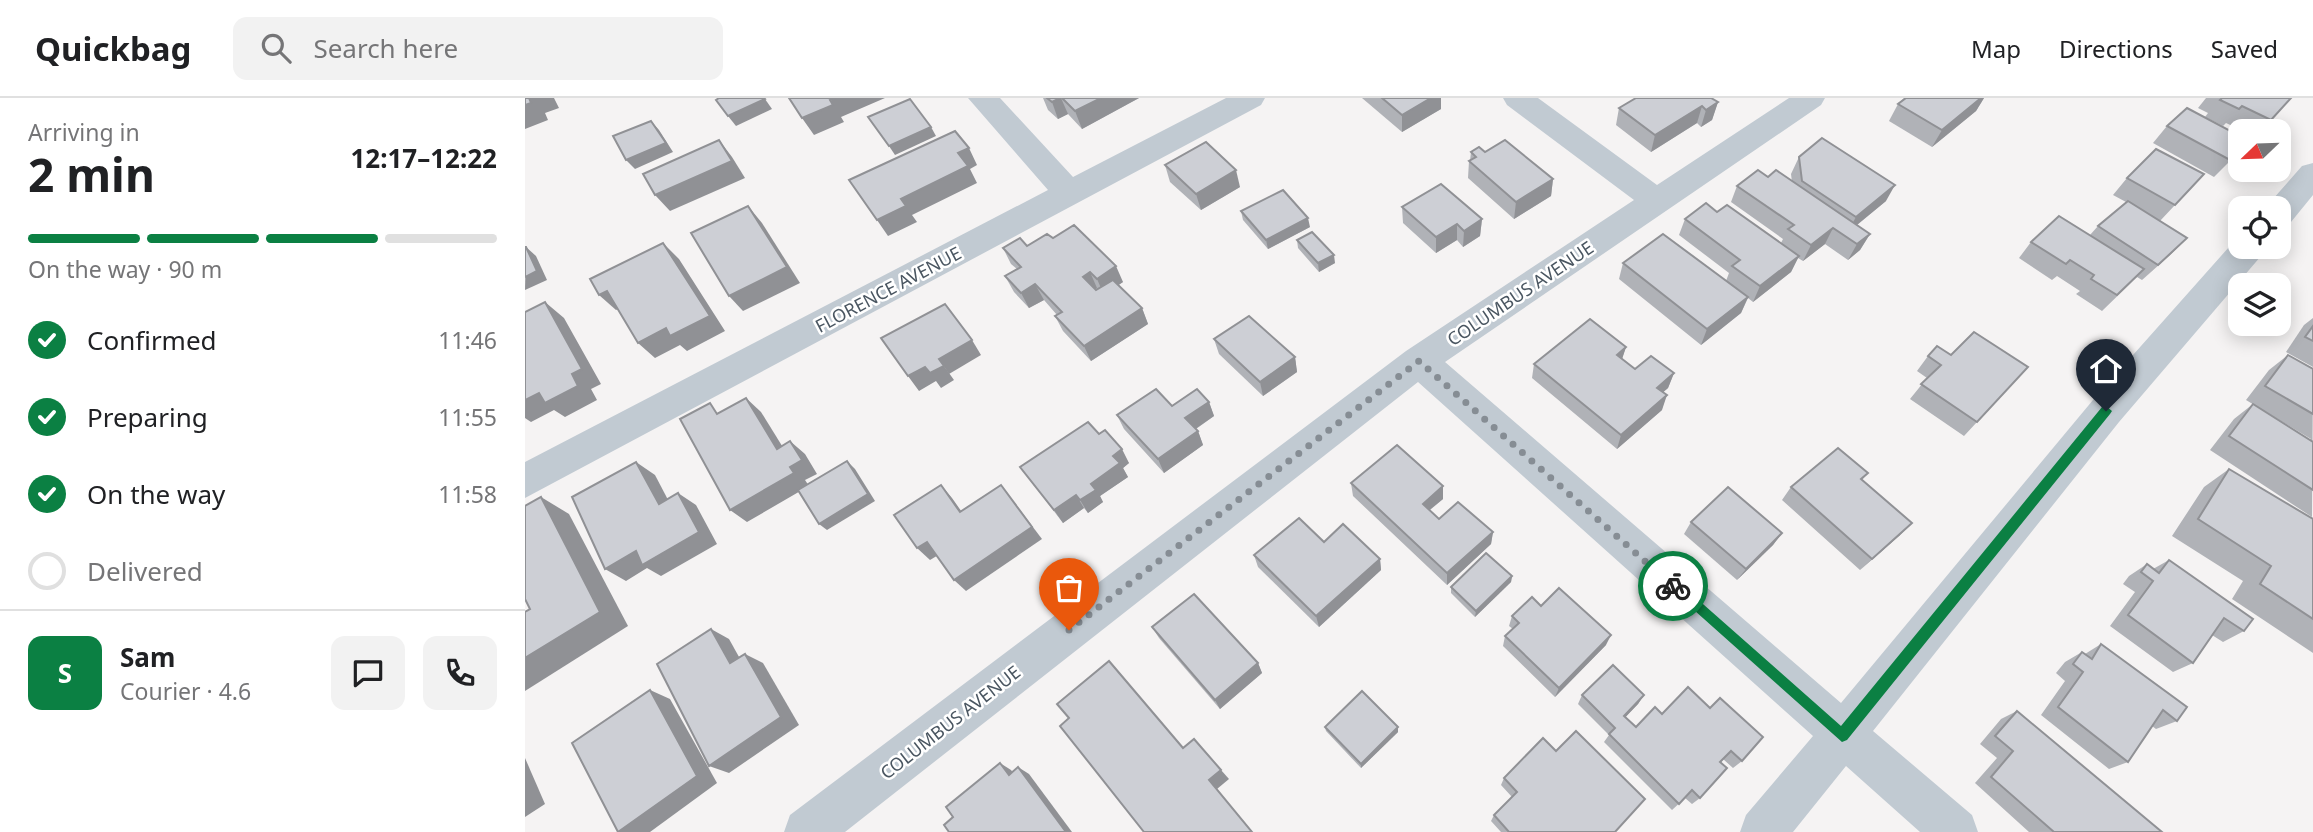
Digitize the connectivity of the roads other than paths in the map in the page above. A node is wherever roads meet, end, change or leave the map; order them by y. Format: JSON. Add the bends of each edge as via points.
{"nodes":[{"id":1,"x":983,"y":98,"type":"edge"},
{"id":2,"x":1250,"y":98,"type":"edge"},
{"id":3,"x":1518,"y":98,"type":"edge"},
{"id":4,"x":1809,"y":98,"type":"edge"},
{"id":5,"x":2313,"y":174,"type":"edge"},
{"id":6,"x":1069,"y":193,"type":"junction"},
{"id":7,"x":2291,"y":200,"type":"edge"},
{"id":8,"x":1657,"y":201,"type":"junction"},
{"id":9,"x":2239,"y":259,"type":"edge"},
{"id":10,"x":1419,"y":361,"type":"junction"},
{"id":11,"x":525,"y":481,"type":"edge"},
{"id":12,"x":1842,"y":735,"type":"junction"},
{"id":13,"x":807,"y":832,"type":"edge"},
{"id":14,"x":1763,"y":832,"type":"edge"},
{"id":15,"x":1955,"y":832,"type":"edge"}],
"edges":[{"from":1,"to":6,"type":"street"},
{"from":2,"to":6,"type":"street","name":"FLORENCE AVENUE"},
{"from":3,"to":8,"type":"street"},
{"from":4,"to":8,"type":"street","name":"COLUMBUS AVENUE"},
{"from":5,"to":7,"type":"street"},
{"from":6,"to":11,"type":"street","name":"FLORENCE AVENUE"},
{"from":8,"to":10,"type":"street","name":"COLUMBUS AVENUE"},
{"from":9,"to":12,"type":"street","via":[[2106,411]]},
{"from":10,"to":12,"type":"street"},
{"from":10,"to":13,"type":"street","name":"COLUMBUS AVENUE"},
{"from":12,"to":14,"type":"street"},
{"from":12,"to":15,"type":"street"}]}
